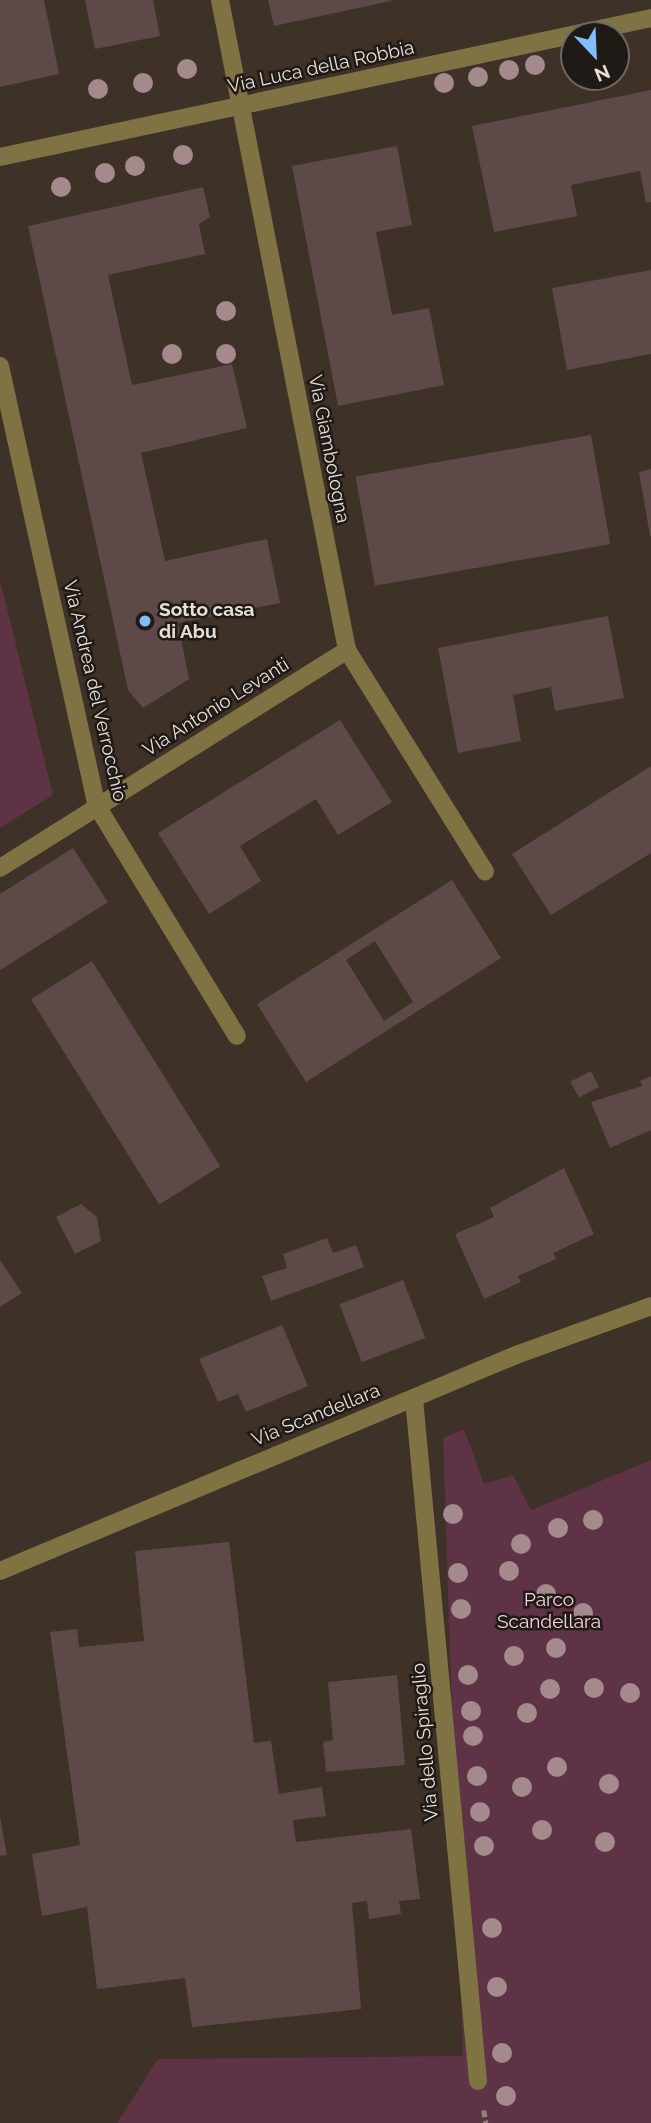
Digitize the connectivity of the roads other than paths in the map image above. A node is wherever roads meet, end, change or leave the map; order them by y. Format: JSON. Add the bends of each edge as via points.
{"nodes":[{"id":1,"x":220,"y":0,"type":"edge"},
{"id":2,"x":651,"y":18,"type":"edge"},
{"id":3,"x":241,"y":106,"type":"junction"},
{"id":4,"x":0,"y":157,"type":"edge"},
{"id":5,"x":0,"y":366,"type":"edge"},
{"id":6,"x":347,"y":650,"type":"junction"},
{"id":7,"x":97,"y":806,"type":"junction"},
{"id":8,"x":0,"y":868,"type":"edge"},
{"id":9,"x":485,"y":872,"type":"dead end"},
{"id":10,"x":237,"y":1036,"type":"dead end"},
{"id":11,"x":651,"y":1306,"type":"edge"},
{"id":12,"x":414,"y":1399,"type":"junction"},
{"id":13,"x":0,"y":1571,"type":"edge"},
{"id":14,"x":478,"y":2081,"type":"dead end"}],
"edges":[{"from":1,"to":3,"type":"street","name":"Via Giambologna"},
{"from":2,"to":3,"type":"street","name":"Via Luca della Robbia"},
{"from":3,"to":4,"type":"street","name":"Via Luca della Robbia"},
{"from":3,"to":6,"type":"street","name":"Via Giambologna"},
{"from":5,"to":7,"type":"street","name":"Via Andrea del Verrocchio"},
{"from":6,"to":7,"type":"street","name":"Via Antonio Levanti"},
{"from":6,"to":9,"type":"street","name":"Via Giambologna"},
{"from":7,"to":8,"type":"street","name":"Via Antonio Levanti"},
{"from":7,"to":10,"type":"street","name":"Via Andrea del Verrocchio"},
{"from":11,"to":12,"type":"street","name":"Via Scandellara","via":[[516,1355]]},
{"from":12,"to":13,"type":"street","name":"Via Scandellara"},
{"from":12,"to":14,"type":"street","name":"Via dello Spiraglio"}]}
